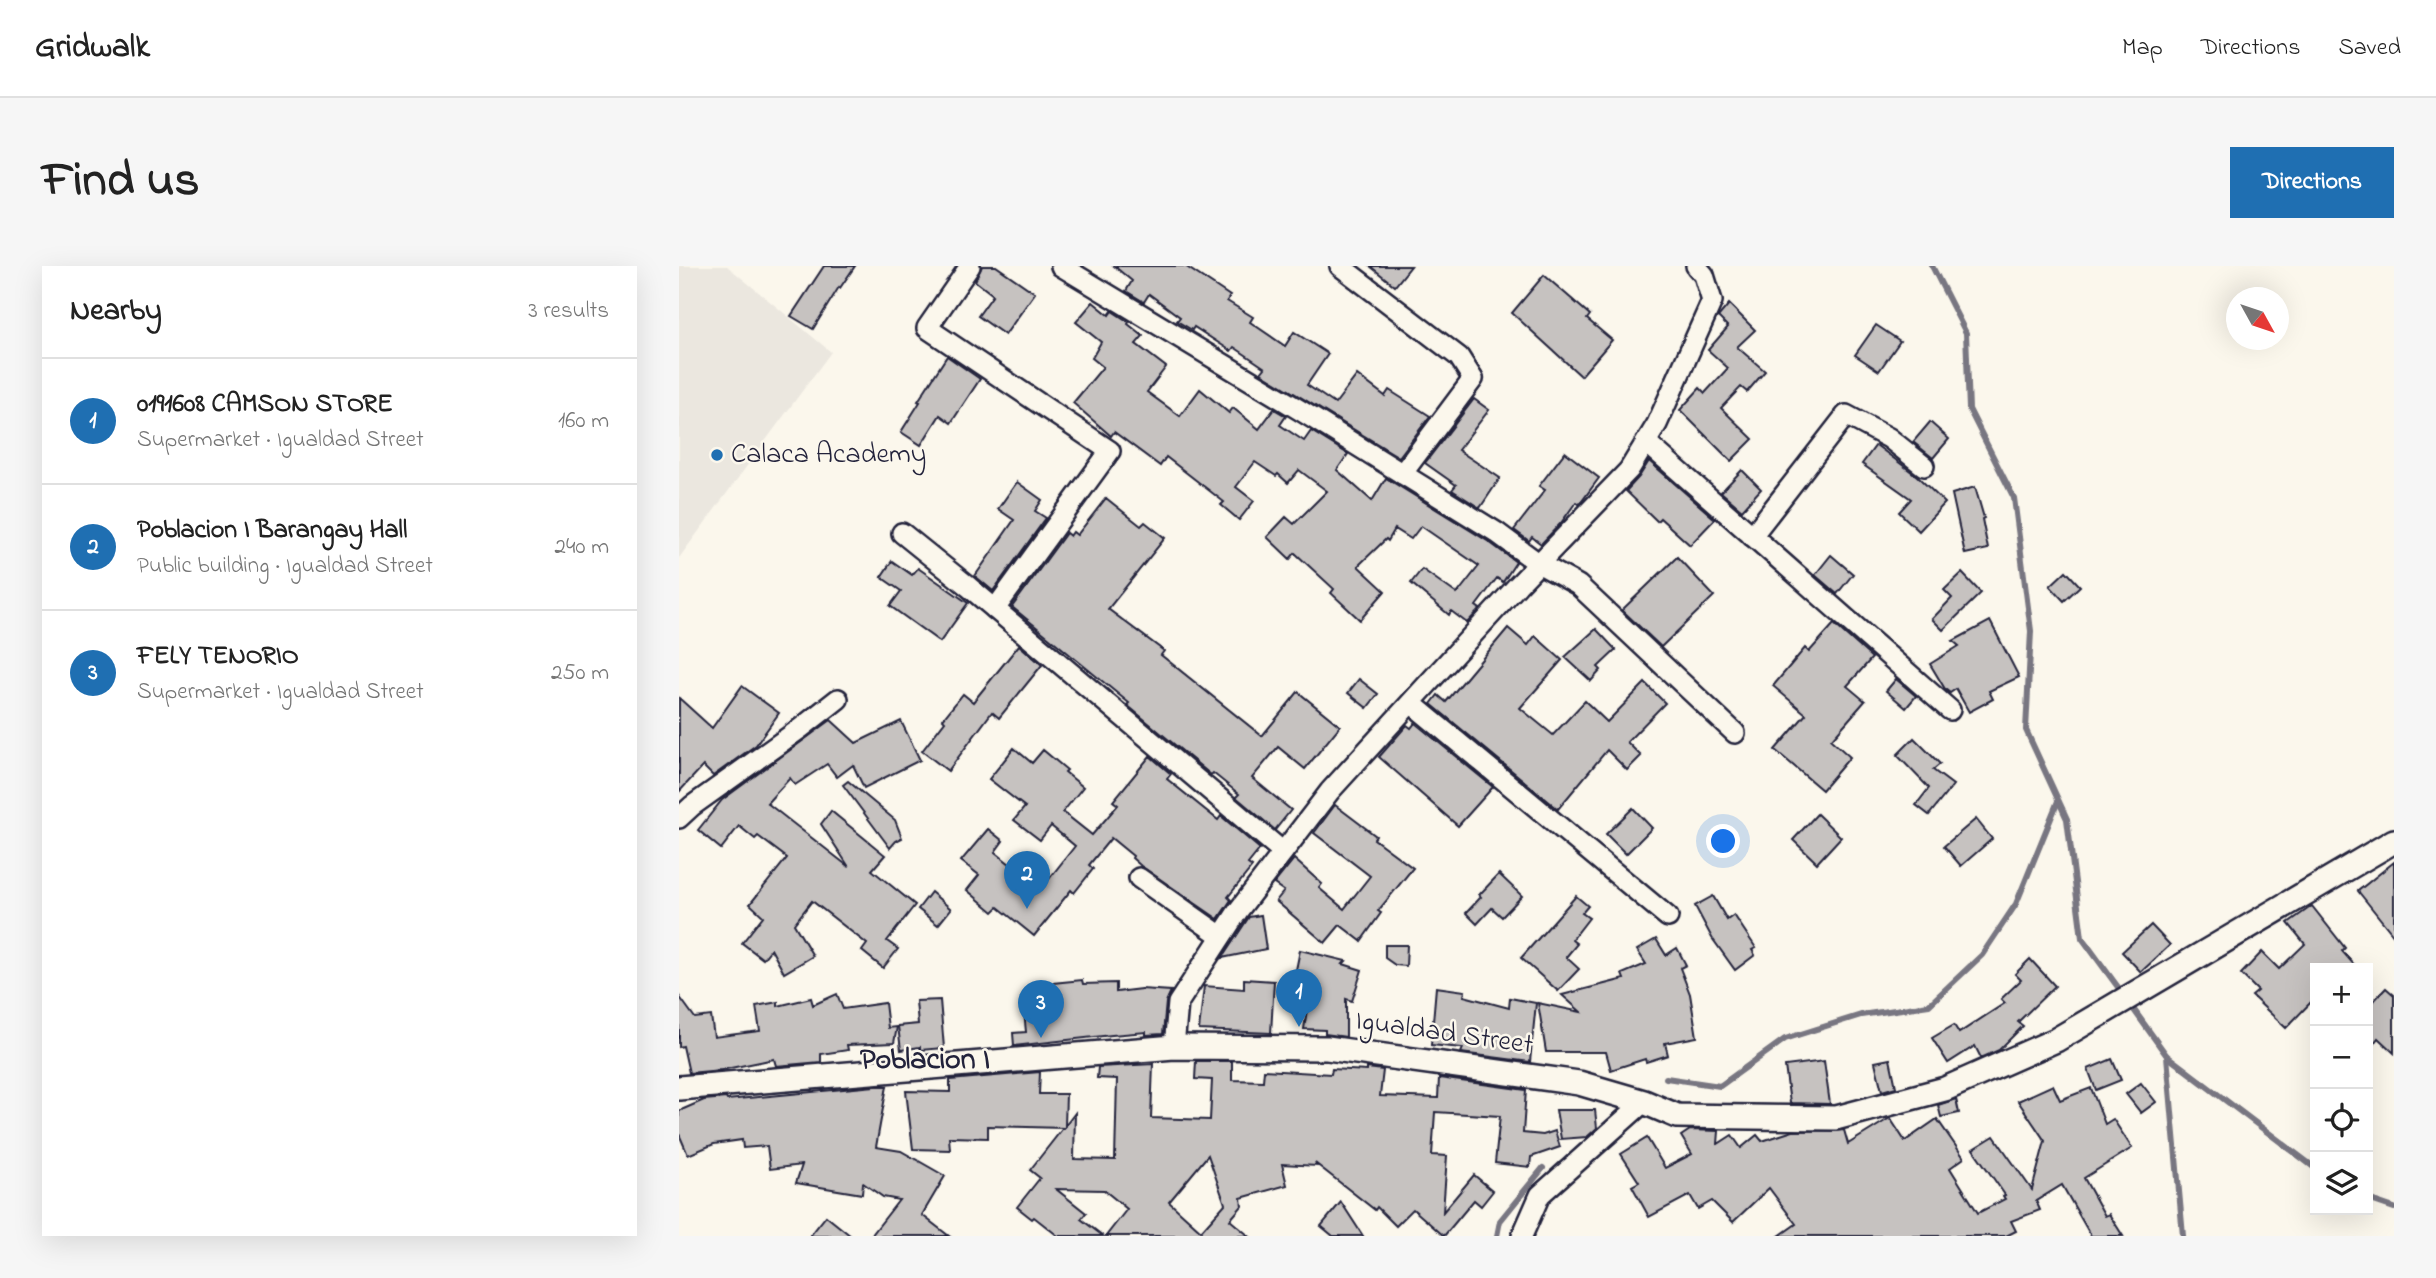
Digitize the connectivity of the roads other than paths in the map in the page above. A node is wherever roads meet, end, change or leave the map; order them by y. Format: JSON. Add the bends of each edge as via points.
{"nodes":[{"id":1,"x":971,"y":266,"type":"edge"},
{"id":2,"x":1061,"y":266,"type":"edge"},
{"id":3,"x":1340,"y":266,"type":"edge"},
{"id":4,"x":1696,"y":266,"type":"edge"},
{"id":5,"x":1646,"y":442,"type":"junction"},
{"id":6,"x":1924,"y":466,"type":"dead end"},
{"id":7,"x":1402,"y":474,"type":"junction"},
{"id":8,"x":902,"y":533,"type":"dead end"},
{"id":9,"x":1752,"y":537,"type":"junction"},
{"id":10,"x":1538,"y":563,"type":"junction"},
{"id":11,"x":995,"y":609,"type":"junction"},
{"id":12,"x":838,"y":699,"type":"dead end"},
{"id":13,"x":1411,"y":703,"type":"junction"},
{"id":14,"x":1950,"y":710,"type":"dead end"},
{"id":15,"x":1735,"y":733,"type":"dead end"},
{"id":16,"x":679,"y":818,"type":"edge"},
{"id":17,"x":2394,"y":841,"type":"edge"},
{"id":18,"x":1283,"y":852,"type":"junction"},
{"id":19,"x":1139,"y":878,"type":"dead end"},
{"id":20,"x":1668,"y":917,"type":"dead end"},
{"id":21,"x":1221,"y":936,"type":"junction"},
{"id":22,"x":1174,"y":1047,"type":"junction"},
{"id":23,"x":681,"y":1086,"type":"edge"},
{"id":24,"x":1644,"y":1102,"type":"junction"},
{"id":25,"x":1522,"y":1236,"type":"edge"}],
"edges":[{"from":1,"to":11,"type":"street","via":[[927,328],[1110,451]]},
{"from":2,"to":7,"type":"street"},
{"from":3,"to":7,"type":"street","via":[[1459,356],[1473,379]]},
{"from":4,"to":5,"type":"street","via":[[1704,275],[1712,301]]},
{"from":5,"to":9,"type":"street"},
{"from":5,"to":10,"type":"street","via":[[1629,470]]},
{"from":6,"to":9,"type":"street","via":[[1889,438],[1846,415]]},
{"from":7,"to":10,"type":"street"},
{"from":8,"to":11,"type":"street"},
{"from":9,"to":14,"type":"street"},
{"from":10,"to":13,"type":"street"},
{"from":10,"to":15,"type":"street","via":[[1578,585]]},
{"from":11,"to":18,"type":"street"},
{"from":12,"to":16,"type":"street"},
{"from":13,"to":18,"type":"street","via":[[1330,791]]},
{"from":13,"to":20,"type":"street"},
{"from":17,"to":24,"type":"street","name":"Igualdad Street","via":[[2056,1040],[1945,1089],[1836,1118],[1678,1116]]},
{"from":18,"to":21,"type":"street"},
{"from":19,"to":21,"type":"street"},
{"from":21,"to":22,"type":"street","via":[[1178,1003]]},
{"from":22,"to":23,"type":"street","name":"Igualdad Street"},
{"from":22,"to":24,"type":"street","name":"Igualdad Street","via":[[1327,1048],[1579,1083]]},
{"from":24,"to":25,"type":"street","via":[[1540,1195]]}]}
